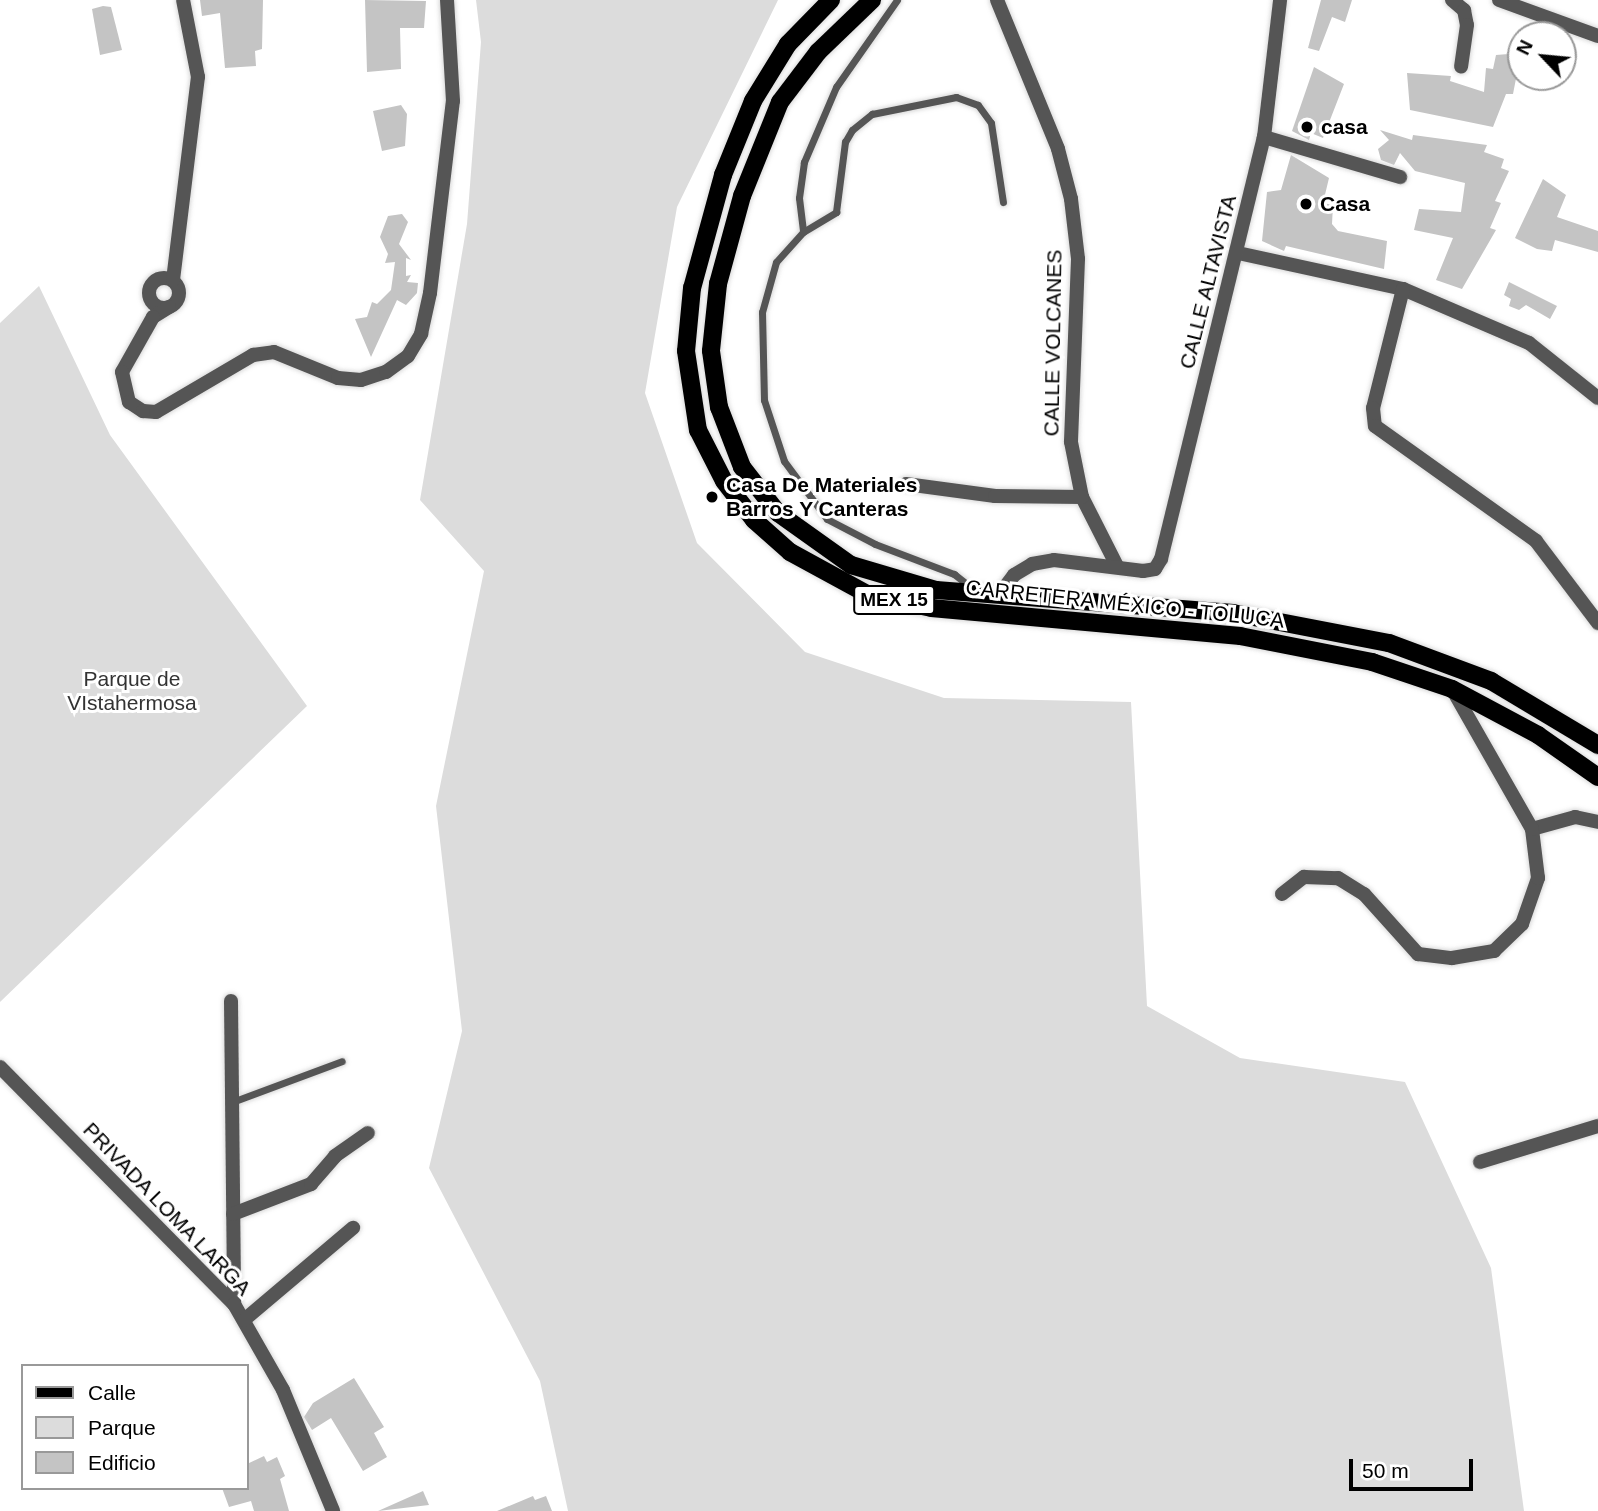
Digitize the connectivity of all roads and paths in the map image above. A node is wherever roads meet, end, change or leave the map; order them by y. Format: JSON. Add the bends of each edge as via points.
{"nodes":[{"id":1,"x":183,"y":0,"type":"edge"},
{"id":2,"x":447,"y":0,"type":"edge"},
{"id":3,"x":831,"y":0,"type":"edge"},
{"id":4,"x":872,"y":0,"type":"edge"},
{"id":5,"x":897,"y":0,"type":"edge"},
{"id":6,"x":997,"y":0,"type":"edge"},
{"id":7,"x":1280,"y":0,"type":"edge"},
{"id":8,"x":1452,"y":0,"type":"edge"},
{"id":9,"x":1499,"y":0,"type":"edge"},
{"id":10,"x":1598,"y":36,"type":"edge"},
{"id":11,"x":1461,"y":67,"type":"dead end"},
{"id":12,"x":1264,"y":137,"type":"junction"},
{"id":13,"x":1400,"y":177,"type":"dead end"},
{"id":14,"x":1003,"y":202,"type":"dead end"},
{"id":15,"x":803,"y":232,"type":"junction"},
{"id":16,"x":1238,"y":253,"type":"junction"},
{"id":17,"x":173,"y":280,"type":"junction"},
{"id":18,"x":1403,"y":289,"type":"junction"},
{"id":19,"x":169,"y":307,"type":"junction"},
{"id":20,"x":1598,"y":398,"type":"edge"},
{"id":21,"x":906,"y":484,"type":"dead end"},
{"id":22,"x":1082,"y":497,"type":"junction"},
{"id":23,"x":1117,"y":566,"type":"junction"},
{"id":24,"x":980,"y":595,"type":"junction"},
{"id":25,"x":999,"y":595,"type":"junction"},
{"id":26,"x":1598,"y":623,"type":"edge"},
{"id":27,"x":1452,"y":689,"type":"junction"},
{"id":28,"x":1598,"y":745,"type":"edge"},
{"id":29,"x":1598,"y":777,"type":"edge"},
{"id":30,"x":1598,"y":821,"type":"edge"},
{"id":31,"x":1532,"y":829,"type":"junction"},
{"id":32,"x":1282,"y":894,"type":"dead end"},
{"id":33,"x":230,"y":1001,"type":"dead end"},
{"id":34,"x":342,"y":1061,"type":"dead end"},
{"id":35,"x":0,"y":1067,"type":"edge"},
{"id":36,"x":232,"y":1102,"type":"junction"},
{"id":37,"x":1598,"y":1126,"type":"edge"},
{"id":38,"x":368,"y":1133,"type":"dead end"},
{"id":39,"x":1480,"y":1162,"type":"dead end"},
{"id":40,"x":233,"y":1214,"type":"junction"},
{"id":41,"x":353,"y":1228,"type":"dead end"},
{"id":42,"x":234,"y":1304,"type":"junction"},
{"id":43,"x":244,"y":1320,"type":"junction"},
{"id":44,"x":333,"y":1511,"type":"edge"}],
"edges":[{"from":1,"to":17,"type":"street","via":[[198,77]]},
{"from":2,"to":19,"type":"street","via":[[453,101],[430,293],[421,334],[408,356],[386,372],[361,380],[338,378],[274,352],[253,355],[156,412],[143,411],[129,402],[122,372],[153,317]]},
{"from":3,"to":27,"type":"main road","name":"CARRETERA MÉXICO - TOLUCA","number":"MEX 15","via":[[788,44],[752,101],[723,175],[692,288],[686,351],[698,430],[724,481],[754,520],[790,552],[869,595],[932,608],[1240,636],[1316,648]]},
{"from":4,"to":24,"type":"main road","name":"CARRETERA MÉXICO - TOLUCA","number":"MEX 15","via":[[797,77],[759,150],[718,285],[714,378],[742,467],[802,535],[825,552],[878,575]]},
{"from":5,"to":15,"type":"lane","via":[[836,87],[809,147],[799,198]]},
{"from":6,"to":22,"type":"street","name":"CALLE VOLCANES","via":[[1058,149],[1071,199],[1078,259],[1071,442]]},
{"from":7,"to":12,"type":"street","name":"CALLE ALTAVISTA"},
{"from":8,"to":11,"type":"street","via":[[1464,10],[1467,25]]},
{"from":9,"to":10,"type":"street"},
{"from":12,"to":13,"type":"street"},
{"from":12,"to":16,"type":"street","name":"CALLE ALTAVISTA"},
{"from":14,"to":15,"type":"lane","via":[[991,123],[978,105],[956,97],[872,114],[852,130],[845,142],[836,212]]},
{"from":15,"to":24,"type":"lane","via":[[776,262],[762,312],[764,400],[784,461],[827,519],[875,544],[954,574]]},
{"from":16,"to":18,"type":"street"},
{"from":16,"to":23,"type":"street","name":"CALLE ALTAVISTA","via":[[1155,569]]},
{"from":17,"to":19,"type":"street","via":[[179,296]]},
{"from":17,"to":19,"type":"street","via":[[152,281],[148,291],[159,308]]},
{"from":18,"to":20,"type":"street","via":[[1529,343]]},
{"from":18,"to":26,"type":"street","via":[[1373,408],[1375,426],[1536,541]]},
{"from":21,"to":22,"type":"street","via":[[995,496]]},
{"from":22,"to":23,"type":"street","name":"CALLE VOLCANES"},
{"from":23,"to":25,"type":"street","via":[[1054,560],[1032,564],[1014,575]]},
{"from":24,"to":25,"type":"main road","name":"CARRETERA MÉXICO - TOLUCA","number":"MEX 15"},
{"from":25,"to":28,"type":"main road","name":"CARRETERA MÉXICO - TOLUCA","number":"MEX 15","via":[[1233,614],[1344,631],[1491,681]]},
{"from":27,"to":29,"type":"main road","name":"CARRETERA MÉXICO - TOLUCA","number":"MEX 15","via":[[1538,735]]},
{"from":27,"to":31,"type":"street"},
{"from":30,"to":31,"type":"street","via":[[1576,817]]},
{"from":31,"to":32,"type":"street","via":[[1538,878],[1522,924],[1494,951],[1452,958],[1418,954],[1364,894],[1338,878],[1304,877]]},
{"from":33,"to":36,"type":"street"},
{"from":34,"to":36,"type":"lane"},
{"from":35,"to":42,"type":"street","name":"PRIVADA LOMA LARGA"},
{"from":36,"to":40,"type":"street"},
{"from":37,"to":39,"type":"street"},
{"from":38,"to":40,"type":"street","via":[[335,1156],[311,1184]]},
{"from":40,"to":42,"type":"street"},
{"from":41,"to":43,"type":"street"},
{"from":42,"to":43,"type":"street","name":"PRIVADA LOMA LARGA"},
{"from":43,"to":44,"type":"street","name":"PRIVADA LOMA LARGA","via":[[283,1390]]}]}
